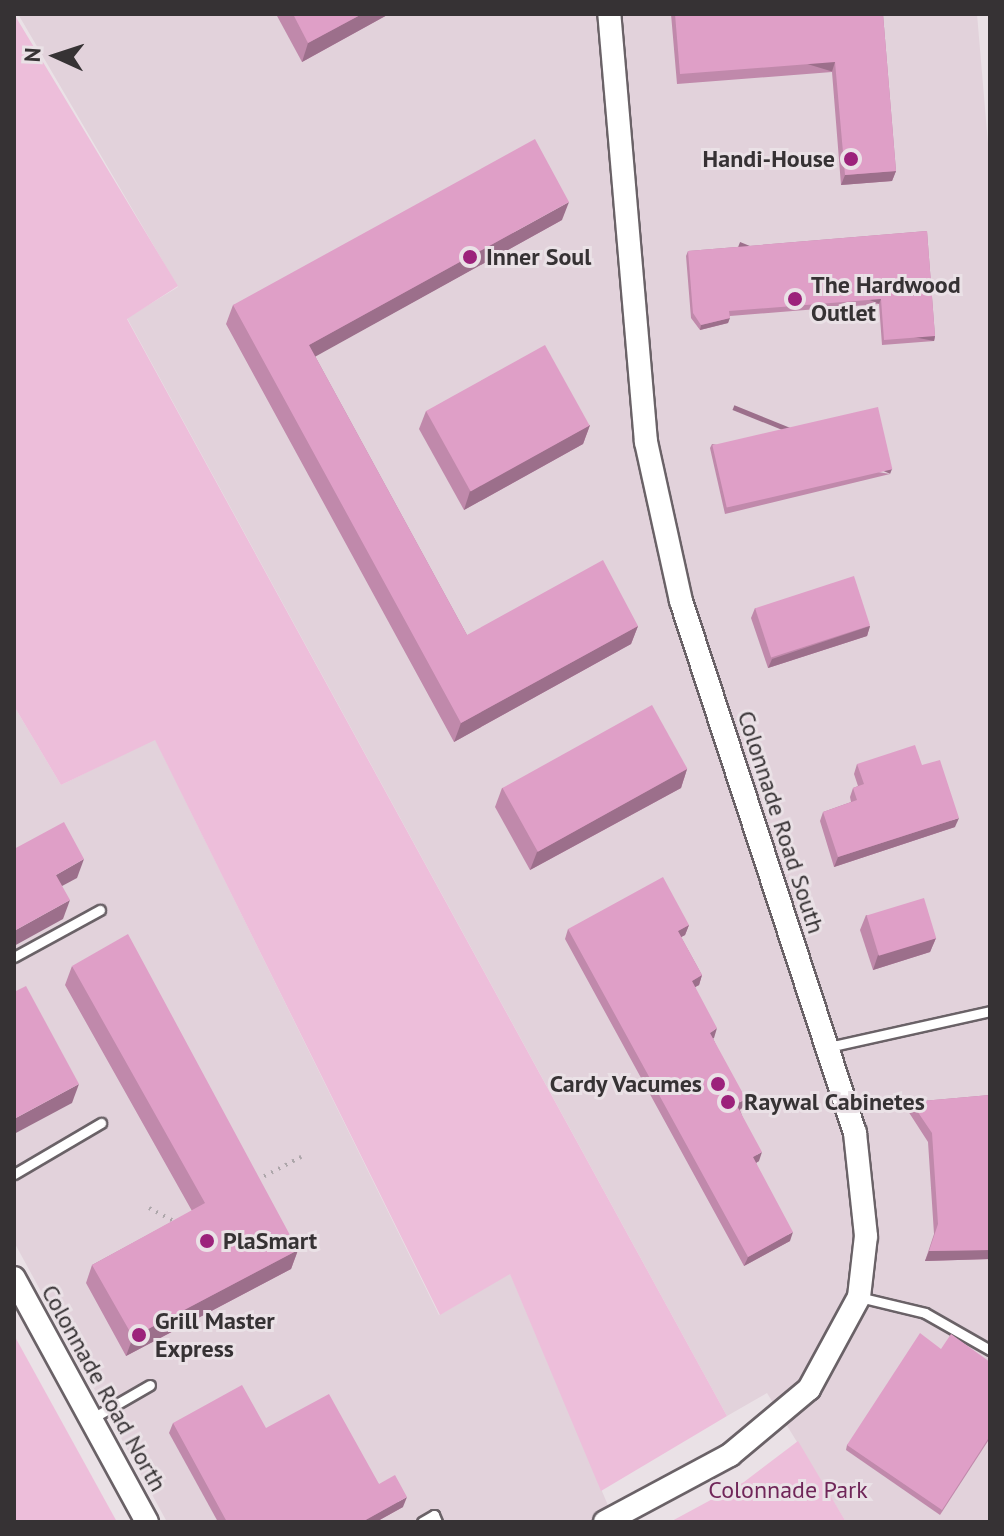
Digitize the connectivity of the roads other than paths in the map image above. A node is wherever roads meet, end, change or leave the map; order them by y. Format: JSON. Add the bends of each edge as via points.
{"nodes":[{"id":1,"x":609,"y":14,"type":"edge"},
{"id":2,"x":100,"y":910,"type":"dead end"},
{"id":3,"x":14,"y":957,"type":"edge"},
{"id":4,"x":990,"y":1011,"type":"edge"},
{"id":5,"x":827,"y":1048,"type":"junction"},
{"id":6,"x":101,"y":1123,"type":"dead end"},
{"id":7,"x":14,"y":1174,"type":"edge"},
{"id":8,"x":14,"y":1278,"type":"edge"},
{"id":9,"x":859,"y":1297,"type":"junction"},
{"id":10,"x":990,"y":1350,"type":"edge"},
{"id":11,"x":150,"y":1385,"type":"dead end"},
{"id":12,"x":91,"y":1419,"type":"junction"},
{"id":13,"x":147,"y":1522,"type":"edge"},
{"id":14,"x":422,"y":1522,"type":"edge"},
{"id":15,"x":437,"y":1522,"type":"edge"},
{"id":16,"x":605,"y":1522,"type":"edge"}],
"edges":[{"from":1,"to":5,"type":"street","name":"Colonnade Road South","via":[[646,442],[681,601]]},
{"from":2,"to":3,"type":"lane"},
{"from":4,"to":5,"type":"lane"},
{"from":5,"to":9,"type":"street","name":"Colonnade Road South","via":[[865,1188]]},
{"from":6,"to":7,"type":"lane"},
{"from":8,"to":12,"type":"street","name":"Colonnade Road North"},
{"from":9,"to":10,"type":"lane","via":[[925,1313]]},
{"from":9,"to":16,"type":"street","name":"Colonnade Road South","via":[[839,1343],[778,1419],[730,1455]]},
{"from":11,"to":12,"type":"lane"},
{"from":12,"to":13,"type":"street","name":"Colonnade Road North"},
{"from":14,"to":15,"type":"lane","via":[[434,1515]]}]}
